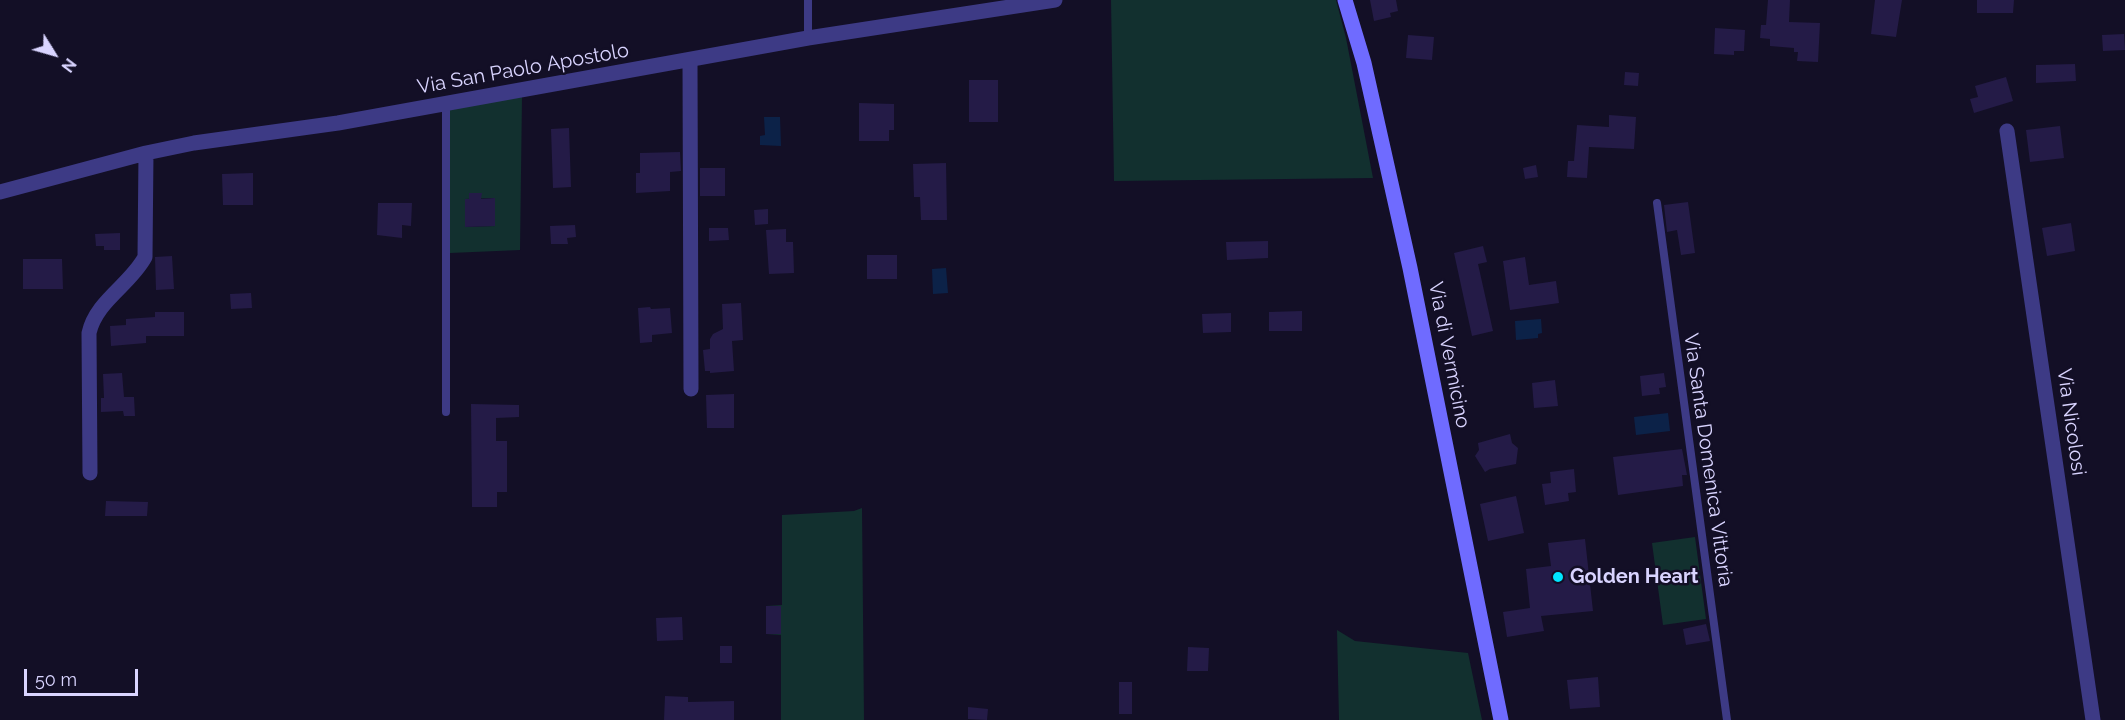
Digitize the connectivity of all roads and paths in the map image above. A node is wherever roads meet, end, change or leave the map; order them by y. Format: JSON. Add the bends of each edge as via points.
{"nodes":[{"id":1,"x":808,"y":0,"type":"edge"},
{"id":2,"x":1055,"y":0,"type":"edge"},
{"id":3,"x":1345,"y":0,"type":"edge"},
{"id":4,"x":808,"y":38,"type":"junction"},
{"id":5,"x":690,"y":60,"type":"junction"},
{"id":6,"x":446,"y":104,"type":"junction"},
{"id":7,"x":2007,"y":131,"type":"dead end"},
{"id":8,"x":146,"y":153,"type":"junction"},
{"id":9,"x":0,"y":192,"type":"edge"},
{"id":10,"x":1657,"y":203,"type":"dead end"},
{"id":11,"x":691,"y":389,"type":"dead end"},
{"id":12,"x":447,"y":412,"type":"dead end"},
{"id":13,"x":90,"y":473,"type":"dead end"},
{"id":14,"x":1501,"y":720,"type":"edge"},
{"id":15,"x":1727,"y":720,"type":"edge"},
{"id":16,"x":2093,"y":720,"type":"edge"}],
"edges":[{"from":1,"to":4,"type":"lane"},
{"from":2,"to":4,"type":"street","name":"Via San Paolo Apostolo"},
{"from":3,"to":14,"type":"main road","name":"Via di Vermicino","via":[[1364,63],[1407,257]]},
{"from":4,"to":5,"type":"street","name":"Via San Paolo Apostolo"},
{"from":5,"to":6,"type":"street","name":"Via San Paolo Apostolo"},
{"from":5,"to":11,"type":"street"},
{"from":6,"to":8,"type":"street","name":"Via San Paolo Apostolo"},
{"from":6,"to":12,"type":"lane"},
{"from":7,"to":16,"type":"street","name":"Via Nicolosi"},
{"from":8,"to":9,"type":"street","name":"Via San Paolo Apostolo"},
{"from":8,"to":13,"type":"street","via":[[145,257],[99,310],[89,333]]},
{"from":10,"to":15,"type":"lane","name":"Via Santa Domenica Vittoria"}]}
